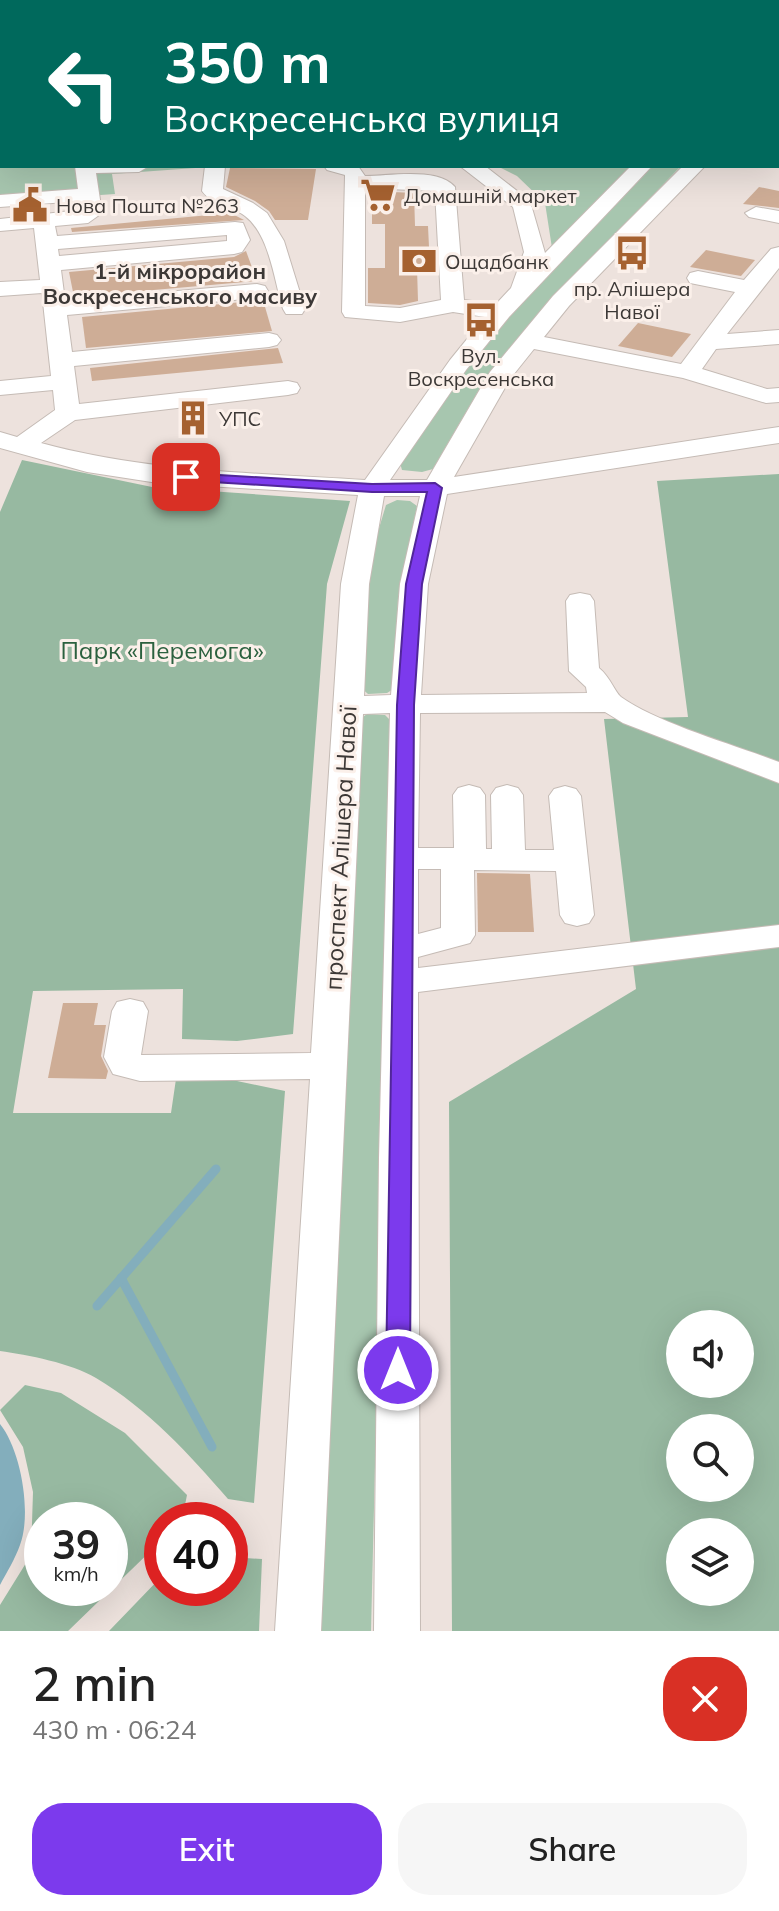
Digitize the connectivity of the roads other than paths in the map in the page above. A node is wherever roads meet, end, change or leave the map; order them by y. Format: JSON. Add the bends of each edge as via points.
{"nodes":[{"id":1,"x":85,"y":168,"type":"edge"},
{"id":2,"x":215,"y":168,"type":"edge"},
{"id":3,"x":347,"y":168,"type":"edge"},
{"id":4,"x":474,"y":168,"type":"edge"},
{"id":5,"x":640,"y":168,"type":"edge"},
{"id":6,"x":693,"y":168,"type":"edge"},
{"id":7,"x":355,"y":182,"type":"junction"},
{"id":8,"x":89,"y":194,"type":"junction"},
{"id":9,"x":0,"y":201,"type":"edge"},
{"id":10,"x":756,"y":213,"type":"dead end"},
{"id":11,"x":779,"y":217,"type":"edge"},
{"id":12,"x":0,"y":225,"type":"edge"},
{"id":13,"x":48,"y":253,"type":"junction"},
{"id":14,"x":774,"y":264,"type":"edge"},
{"id":15,"x":698,"y":278,"type":"dead end"},
{"id":16,"x":749,"y":288,"type":"junction"},
{"id":17,"x":0,"y":289,"type":"edge"},
{"id":18,"x":257,"y":291,"type":"dead end"},
{"id":19,"x":520,"y":293,"type":"junction"},
{"id":20,"x":453,"y":305,"type":"junction"},
{"id":21,"x":55,"y":309,"type":"junction"},
{"id":22,"x":294,"y":309,"type":"dead end"},
{"id":23,"x":501,"y":312,"type":"junction"},
{"id":24,"x":779,"y":337,"type":"edge"},
{"id":25,"x":269,"y":340,"type":"dead end"},
{"id":26,"x":529,"y":341,"type":"junction"},
{"id":27,"x":708,"y":343,"type":"junction"},
{"id":28,"x":458,"y":365,"type":"junction"},
{"id":29,"x":63,"y":371,"type":"junction"},
{"id":30,"x":687,"y":372,"type":"junction"},
{"id":31,"x":499,"y":377,"type":"junction"},
{"id":32,"x":0,"y":388,"type":"edge"},
{"id":33,"x":288,"y":388,"type":"dead end"},
{"id":34,"x":779,"y":395,"type":"edge"},
{"id":35,"x":68,"y":413,"type":"junction"},
{"id":36,"x":779,"y":435,"type":"edge"},
{"id":37,"x":11,"y":443,"type":"edge"},
{"id":38,"x":372,"y":488,"type":"junction"},
{"id":39,"x":435,"y":488,"type":"junction"},
{"id":40,"x":580,"y":601,"type":"dead end"},
{"id":41,"x":590,"y":695,"type":"junction"},
{"id":42,"x":348,"y":705,"type":"junction"},
{"id":43,"x":405,"y":705,"type":"junction"},
{"id":44,"x":779,"y":773,"type":"edge"},
{"id":45,"x":469,"y":795,"type":"dead end"},
{"id":46,"x":507,"y":795,"type":"dead end"},
{"id":47,"x":565,"y":796,"type":"dead end"},
{"id":48,"x":402,"y":858,"type":"junction"},
{"id":49,"x":464,"y":859,"type":"junction"},
{"id":50,"x":509,"y":860,"type":"junction"},
{"id":51,"x":571,"y":861,"type":"junction"},
{"id":52,"x":577,"y":915,"type":"dead end"},
{"id":53,"x":779,"y":936,"type":"edge"},
{"id":54,"x":401,"y":966,"type":"junction"},
{"id":55,"x":130,"y":1011,"type":"dead end"},
{"id":56,"x":328,"y":1066,"type":"junction"},
{"id":57,"x":298,"y":1631,"type":"edge"},
{"id":58,"x":397,"y":1631,"type":"edge"}],
"edges":[{"from":1,"to":8,"type":"street"},
{"from":2,"to":22,"type":"street","via":[[212,191],[223,202],[250,209],[267,226]]},
{"from":3,"to":7,"type":"street","via":[[355,173]]},
{"from":4,"to":19,"type":"street","via":[[523,205],[535,252]]},
{"from":5,"to":19,"type":"street","name":"проспект Алішера Навої"},
{"from":6,"to":26,"type":"street","via":[[561,301]]},
{"from":7,"to":20,"type":"street","via":[[428,182],[445,187]]},
{"from":7,"to":20,"type":"street","via":[[351,311],[400,315]]},
{"from":8,"to":9,"type":"street"},
{"from":8,"to":13,"type":"street","via":[[88,216]]},
{"from":10,"to":11,"type":"street"},
{"from":12,"to":13,"type":"street"},
{"from":13,"to":13,"type":"street","via":[[235,228],[239,240],[226,248]]},
{"from":13,"to":17,"type":"street"},
{"from":13,"to":21,"type":"street"},
{"from":14,"to":16,"type":"street"},
{"from":15,"to":16,"type":"street"},
{"from":16,"to":27,"type":"street"},
{"from":18,"to":21,"type":"street"},
{"from":19,"to":23,"type":"street","name":"проспект Алішера Навої"},
{"from":20,"to":23,"type":"street"},
{"from":21,"to":29,"type":"street"},
{"from":23,"to":28,"type":"street","name":"проспект Алішера Навої"},
{"from":24,"to":27,"type":"street"},
{"from":25,"to":29,"type":"street"},
{"from":26,"to":30,"type":"street"},
{"from":26,"to":31,"type":"street"},
{"from":27,"to":30,"type":"street"},
{"from":28,"to":31,"type":"street","via":[[458,375],[467,383]]},
{"from":28,"to":38,"type":"street","name":"проспект Алішера Навої"},
{"from":29,"to":32,"type":"street"},
{"from":29,"to":35,"type":"street"},
{"from":30,"to":34,"type":"street","via":[[766,396]]},
{"from":31,"to":39,"type":"street"},
{"from":33,"to":35,"type":"street"},
{"from":35,"to":37,"type":"street"},
{"from":36,"to":39,"type":"street"},
{"from":37,"to":38,"type":"street","via":[[87,464],[158,475]]},
{"from":38,"to":39,"type":"street"},
{"from":38,"to":42,"type":"street","name":"проспект Алішера Навої","via":[[355,584]]},
{"from":39,"to":43,"type":"street","via":[[414,584]]},
{"from":40,"to":41,"type":"street"},
{"from":41,"to":43,"type":"street"},
{"from":41,"to":44,"type":"street"},
{"from":42,"to":43,"type":"street"},
{"from":42,"to":56,"type":"street","name":"проспект Алішера Навої"},
{"from":43,"to":48,"type":"street"},
{"from":45,"to":49,"type":"street"},
{"from":46,"to":50,"type":"street"},
{"from":47,"to":51,"type":"street"},
{"from":48,"to":49,"type":"street"},
{"from":48,"to":54,"type":"street"},
{"from":49,"to":50,"type":"street"},
{"from":49,"to":54,"type":"street","via":[[458,935]]},
{"from":50,"to":51,"type":"street"},
{"from":51,"to":52,"type":"street"},
{"from":53,"to":54,"type":"street"},
{"from":54,"to":58,"type":"street"},
{"from":55,"to":56,"type":"street","via":[[122,1057],[126,1065]]},
{"from":56,"to":57,"type":"street","name":"проспект Алішера Навої"}]}
